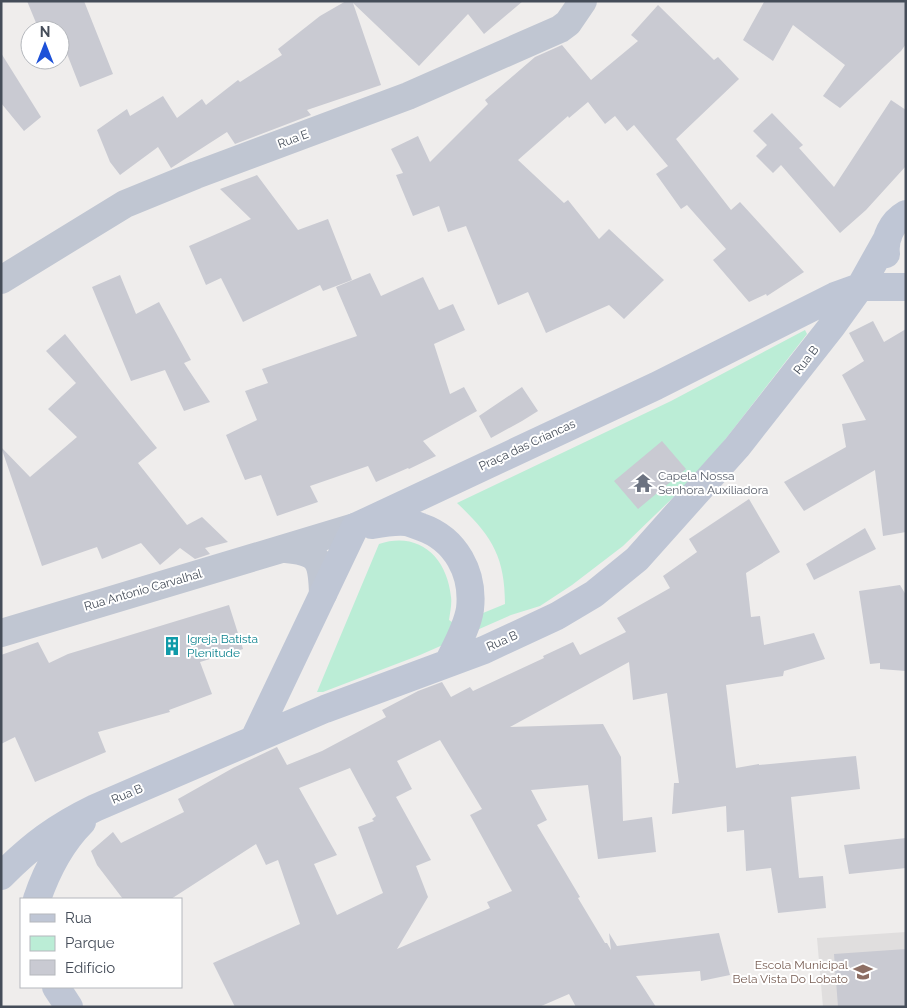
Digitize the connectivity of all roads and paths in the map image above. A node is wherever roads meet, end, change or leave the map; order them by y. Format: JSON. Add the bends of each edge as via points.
{"nodes":[{"id":1,"x":582,"y":1,"type":"edge"},
{"id":2,"x":900,"y":219,"type":"edge"},
{"id":3,"x":1,"y":280,"type":"edge"},
{"id":4,"x":906,"y":285,"type":"edge"},
{"id":5,"x":860,"y":287,"type":"junction"},
{"id":6,"x":356,"y":527,"type":"junction"},
{"id":7,"x":286,"y":549,"type":"junction"},
{"id":8,"x":323,"y":594,"type":"junction"},
{"id":9,"x":1,"y":633,"type":"edge"},
{"id":10,"x":448,"y":663,"type":"junction"},
{"id":11,"x":254,"y":739,"type":"junction"},
{"id":12,"x":96,"y":808,"type":"junction"},
{"id":13,"x":1,"y":876,"type":"edge"},
{"id":14,"x":37,"y":898,"type":"edge"},
{"id":15,"x":57,"y":988,"type":"edge"},
{"id":16,"x":69,"y":1007,"type":"edge"}],
"edges":[{"from":1,"to":3,"type":"street","name":"Rua E","via":[[568,23],[560,29],[408,96],[125,204]]},
{"from":2,"to":4,"type":"street","via":[[886,249],[893,272]]},
{"from":2,"to":5,"type":"street"},
{"from":4,"to":5,"type":"street"},
{"from":5,"to":6,"type":"street","name":"Praça das Criancas","via":[[835,296],[656,386]]},
{"from":5,"to":10,"type":"street","name":"Rua B","via":[[737,447],[637,559],[594,594],[568,610],[484,650]]},
{"from":6,"to":7,"type":"street","name":"Rua Antonio Carvalhal"},
{"from":6,"to":8,"type":"street"},
{"from":6,"to":10,"type":"street","via":[[407,522],[431,530],[457,553],[465,566],[470,608],[466,625]]},
{"from":7,"to":8,"type":"street","name":"Rua Antonio Carvalhal","via":[[306,551],[314,556],[323,574]]},
{"from":7,"to":9,"type":"street","name":"Rua Antonio Carvalhal"},
{"from":8,"to":11,"type":"street"},
{"from":10,"to":11,"type":"street","name":"Rua B"},
{"from":11,"to":12,"type":"street","name":"Rua B"},
{"from":12,"to":13,"type":"street","name":"Rua B","via":[[42,838]]},
{"from":12,"to":14,"type":"street","via":[[60,848]]},
{"from":15,"to":16,"type":"street"}]}
